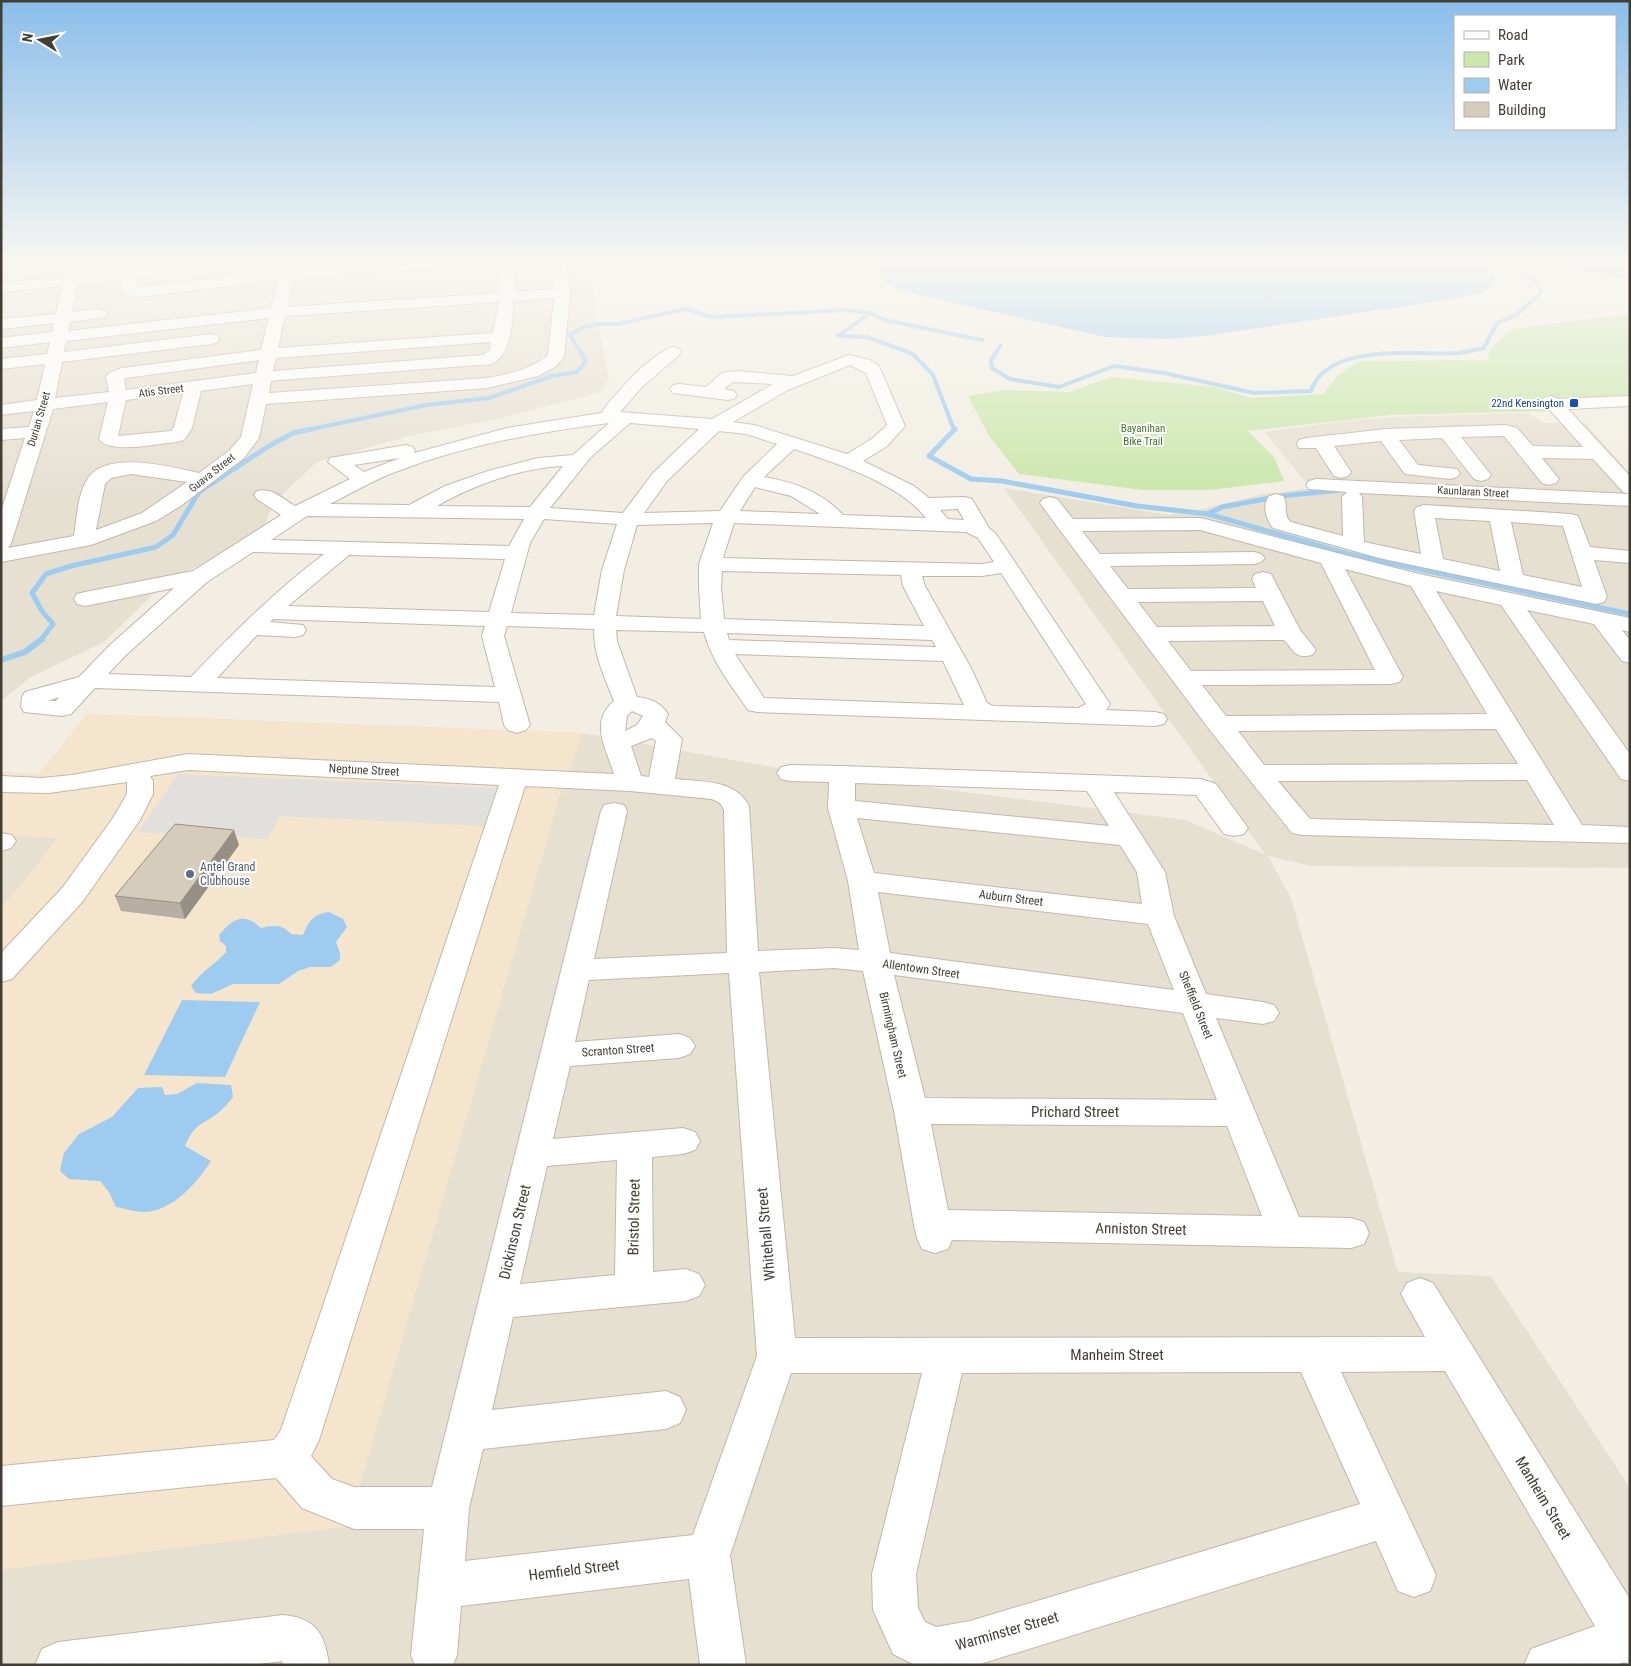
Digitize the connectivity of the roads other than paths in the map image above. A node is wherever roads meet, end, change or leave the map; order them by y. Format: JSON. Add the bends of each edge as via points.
{"nodes":[{"id":1,"x":32,"y":341,"type":"edge"},
{"id":2,"x":58,"y":341,"type":"edge"},
{"id":3,"x":202,"y":341,"type":"edge"},
{"id":4,"x":272,"y":341,"type":"edge"},
{"id":5,"x":449,"y":341,"type":"edge"},
{"id":6,"x":499,"y":341,"type":"edge"},
{"id":7,"x":558,"y":341,"type":"edge"},
{"id":8,"x":1,"y":344,"type":"edge"},
{"id":9,"x":652,"y":352,"type":"dead end"},
{"id":10,"x":673,"y":352,"type":"dead end"},
{"id":11,"x":268,"y":354,"type":"junction"},
{"id":12,"x":54,"y":358,"type":"junction"},
{"id":13,"x":1,"y":364,"type":"edge"},
{"id":14,"x":650,"y":370,"type":"junction"},
{"id":15,"x":263,"y":378,"type":"junction"},
{"id":16,"x":794,"y":381,"type":"junction"},
{"id":17,"x":193,"y":387,"type":"junction"},
{"id":18,"x":678,"y":389,"type":"dead end"},
{"id":19,"x":709,"y":393,"type":"junction"},
{"id":20,"x":118,"y":396,"type":"junction"},
{"id":21,"x":760,"y":398,"type":"junction"},
{"id":22,"x":258,"y":399,"type":"junction"},
{"id":23,"x":595,"y":401,"type":"dead end"},
{"id":24,"x":1630,"y":401,"type":"edge"},
{"id":25,"x":45,"y":405,"type":"junction"},
{"id":26,"x":570,"y":405,"type":"dead end"},
{"id":27,"x":1,"y":410,"type":"edge"},
{"id":28,"x":618,"y":412,"type":"junction"},
{"id":29,"x":718,"y":424,"type":"junction"},
{"id":30,"x":1446,"y":431,"type":"junction"},
{"id":31,"x":36,"y":432,"type":"junction"},
{"id":32,"x":1,"y":435,"type":"edge"},
{"id":33,"x":502,"y":435,"type":"junction"},
{"id":34,"x":1386,"y":435,"type":"junction"},
{"id":35,"x":790,"y":443,"type":"junction"},
{"id":36,"x":442,"y":450,"type":"junction"},
{"id":37,"x":1527,"y":452,"type":"junction"},
{"id":38,"x":1600,"y":453,"type":"junction"},
{"id":39,"x":579,"y":460,"type":"junction"},
{"id":40,"x":850,"y":461,"type":"junction"},
{"id":41,"x":1341,"y":472,"type":"dead end"},
{"id":42,"x":1481,"y":475,"type":"junction"},
{"id":43,"x":1549,"y":479,"type":"junction"},
{"id":44,"x":204,"y":480,"type":"junction"},
{"id":45,"x":364,"y":480,"type":"junction"},
{"id":46,"x":750,"y":481,"type":"junction"},
{"id":47,"x":1581,"y":481,"type":"dead end"},
{"id":48,"x":1316,"y":485,"type":"dead end"},
{"id":49,"x":1630,"y":488,"type":"edge"},
{"id":50,"x":264,"y":495,"type":"dead end"},
{"id":51,"x":1352,"y":497,"type":"dead end"},
{"id":52,"x":1276,"y":500,"type":"dead end"},
{"id":53,"x":1630,"y":500,"type":"edge"},
{"id":54,"x":1050,"y":503,"type":"dead end"},
{"id":55,"x":924,"y":504,"type":"junction"},
{"id":56,"x":412,"y":511,"type":"junction"},
{"id":57,"x":299,"y":512,"type":"junction"},
{"id":58,"x":537,"y":513,"type":"junction"},
{"id":59,"x":1499,"y":516,"type":"junction"},
{"id":60,"x":725,"y":517,"type":"junction"},
{"id":61,"x":629,"y":519,"type":"junction"},
{"id":62,"x":836,"y":520,"type":"junction"},
{"id":63,"x":942,"y":525,"type":"junction"},
{"id":64,"x":1066,"y":525,"type":"junction"},
{"id":65,"x":981,"y":531,"type":"junction"},
{"id":66,"x":1250,"y":536,"type":"junction"},
{"id":67,"x":84,"y":541,"type":"junction"},
{"id":68,"x":1,"y":544,"type":"edge"},
{"id":69,"x":247,"y":545,"type":"junction"},
{"id":70,"x":1354,"y":545,"type":"junction"},
{"id":71,"x":344,"y":550,"type":"junction"},
{"id":72,"x":1582,"y":552,"type":"junction"},
{"id":73,"x":1,"y":556,"type":"edge"},
{"id":74,"x":1630,"y":557,"type":"edge"},
{"id":75,"x":1254,"y":558,"type":"junction"},
{"id":76,"x":1329,"y":559,"type":"junction"},
{"id":77,"x":1093,"y":560,"type":"junction"},
{"id":78,"x":515,"y":562,"type":"junction"},
{"id":79,"x":324,"y":565,"type":"junction"},
{"id":80,"x":1007,"y":566,"type":"junction"},
{"id":81,"x":710,"y":570,"type":"junction"},
{"id":82,"x":1426,"y":572,"type":"junction"},
{"id":83,"x":198,"y":577,"type":"junction"},
{"id":84,"x":918,"y":577,"type":"junction"},
{"id":85,"x":137,"y":589,"type":"junction"},
{"id":86,"x":1511,"y":590,"type":"junction"},
{"id":87,"x":1270,"y":594,"type":"junction"},
{"id":88,"x":1120,"y":596,"type":"junction"},
{"id":89,"x":85,"y":599,"type":"dead end"},
{"id":90,"x":163,"y":607,"type":"junction"},
{"id":91,"x":268,"y":612,"type":"junction"},
{"id":92,"x":1602,"y":619,"type":"junction"},
{"id":93,"x":605,"y":624,"type":"junction"},
{"id":94,"x":1630,"y":625,"type":"edge"},
{"id":95,"x":251,"y":628,"type":"junction"},
{"id":96,"x":496,"y":628,"type":"junction"},
{"id":97,"x":940,"y":633,"type":"junction"},
{"id":98,"x":1150,"y":634,"type":"junction"},
{"id":99,"x":717,"y":637,"type":"junction"},
{"id":100,"x":951,"y":654,"type":"junction"},
{"id":101,"x":1630,"y":656,"type":"edge"},
{"id":102,"x":1184,"y":678,"type":"junction"},
{"id":103,"x":198,"y":684,"type":"junction"},
{"id":104,"x":508,"y":695,"type":"junction"},
{"id":105,"x":627,"y":703,"type":"junction"},
{"id":106,"x":988,"y":713,"type":"junction"},
{"id":107,"x":1081,"y":716,"type":"junction"},
{"id":108,"x":1155,"y":719,"type":"dead end"},
{"id":109,"x":1503,"y":721,"type":"junction"},
{"id":110,"x":1218,"y":724,"type":"junction"},
{"id":111,"x":517,"y":725,"type":"dead end"},
{"id":112,"x":653,"y":725,"type":"junction"},
{"id":113,"x":618,"y":742,"type":"junction"},
{"id":114,"x":133,"y":772,"type":"junction"},
{"id":115,"x":790,"y":772,"type":"dead end"},
{"id":116,"x":1535,"y":772,"type":"junction"},
{"id":117,"x":1257,"y":773,"type":"junction"},
{"id":118,"x":1630,"y":773,"type":"edge"},
{"id":119,"x":842,"y":774,"type":"junction"},
{"id":120,"x":515,"y":777,"type":"junction"},
{"id":121,"x":1,"y":784,"type":"edge"},
{"id":122,"x":1096,"y":784,"type":"junction"},
{"id":123,"x":662,"y":786,"type":"junction"},
{"id":124,"x":727,"y":795,"type":"joint"},
{"id":125,"x":622,"y":797,"type":"junction"},
{"id":126,"x":841,"y":808,"type":"junction"},
{"id":127,"x":1234,"y":828,"type":"dead end"},
{"id":128,"x":1572,"y":832,"type":"junction"},
{"id":129,"x":1630,"y":835,"type":"edge"},
{"id":130,"x":1128,"y":837,"type":"junction"},
{"id":131,"x":862,"y":881,"type":"junction"},
{"id":132,"x":1159,"y":916,"type":"junction"},
{"id":133,"x":876,"y":962,"type":"junction"},
{"id":134,"x":743,"y":964,"type":"junction"},
{"id":135,"x":577,"y":970,"type":"junction"},
{"id":136,"x":1,"y":972,"type":"edge"},
{"id":137,"x":1196,"y":1005,"type":"junction"},
{"id":138,"x":1263,"y":1014,"type":"dead end"},
{"id":139,"x":679,"y":1046,"type":"dead end"},
{"id":140,"x":557,"y":1055,"type":"junction"},
{"id":141,"x":911,"y":1111,"type":"junction"},
{"id":142,"x":1239,"y":1113,"type":"junction"},
{"id":143,"x":683,"y":1141,"type":"dead end"},
{"id":144,"x":635,"y":1145,"type":"junction"},
{"id":145,"x":533,"y":1154,"type":"junction"},
{"id":146,"x":934,"y":1232,"type":"joint"},
{"id":147,"x":1287,"y":1232,"type":"junction"},
{"id":148,"x":1351,"y":1233,"type":"dead end"},
{"id":149,"x":686,"y":1285,"type":"dead end"},
{"id":150,"x":634,"y":1288,"type":"junction"},
{"id":151,"x":1420,"y":1294,"type":"dead end"},
{"id":152,"x":499,"y":1302,"type":"junction"},
{"id":153,"x":1456,"y":1354,"type":"junction"},
{"id":154,"x":946,"y":1355,"type":"junction"},
{"id":155,"x":1313,"y":1355,"type":"junction"},
{"id":156,"x":777,"y":1356,"type":"junction"},
{"id":157,"x":666,"y":1410,"type":"dead end"},
{"id":158,"x":468,"y":1432,"type":"junction"},
{"id":159,"x":284,"y":1458,"type":"junction"},
{"id":160,"x":1,"y":1486,"type":"edge"},
{"id":161,"x":448,"y":1508,"type":"junction"},
{"id":162,"x":1386,"y":1517,"type":"junction"},
{"id":163,"x":708,"y":1555,"type":"junction"},
{"id":164,"x":1414,"y":1575,"type":"dead end"},
{"id":165,"x":440,"y":1586,"type":"junction"},
{"id":166,"x":1629,"y":1640,"type":"edge"},
{"id":167,"x":294,"y":1651,"type":"edge"},
{"id":168,"x":434,"y":1655,"type":"dead end"},
{"id":169,"x":58,"y":1665,"type":"edge"},
{"id":170,"x":723,"y":1665,"type":"edge"},
{"id":171,"x":1547,"y":1665,"type":"edge"}],
"edges":[{"from":1,"to":8,"type":"street"},
{"from":2,"to":12,"type":"street","name":"Durian Street"},
{"from":3,"to":12,"type":"street"},
{"from":4,"to":11,"type":"street","name":"Guava Street"},
{"from":5,"to":11,"type":"street"},
{"from":6,"to":15,"type":"street","name":"Atis Street","via":[[498,351],[486,360]]},
{"from":7,"to":22,"type":"street","via":[[556,357],[548,365],[510,380]]},
{"from":9,"to":14,"type":"street"},
{"from":10,"to":14,"type":"street"},
{"from":11,"to":15,"type":"street","name":"Guava Street"},
{"from":11,"to":20,"type":"street","via":[[117,374]]},
{"from":12,"to":13,"type":"street"},
{"from":12,"to":25,"type":"street","name":"Durian Street"},
{"from":14,"to":28,"type":"street"},
{"from":15,"to":17,"type":"street","name":"Atis Street"},
{"from":15,"to":22,"type":"street","name":"Guava Street"},
{"from":16,"to":19,"type":"street","via":[[728,377]]},
{"from":16,"to":21,"type":"street"},
{"from":16,"to":40,"type":"street","via":[[849,360],[873,370],[896,426],[880,442]]},
{"from":17,"to":20,"type":"street","name":"Atis Street"},
{"from":17,"to":20,"type":"street","via":[[181,432],[161,439],[110,441],[108,437]]},
{"from":18,"to":19,"type":"street"},
{"from":19,"to":21,"type":"street"},
{"from":20,"to":25,"type":"street","name":"Atis Street"},
{"from":21,"to":29,"type":"street"},
{"from":22,"to":44,"type":"street","name":"Guava Street","via":[[250,438],[245,446]]},
{"from":23,"to":28,"type":"street"},
{"from":24,"to":38,"type":"street","via":[[1552,402]]},
{"from":25,"to":27,"type":"street","name":"Atis Street"},
{"from":25,"to":31,"type":"street","name":"Durian Street"},
{"from":26,"to":33,"type":"street","via":[[530,418]]},
{"from":28,"to":29,"type":"street"},
{"from":28,"to":33,"type":"street"},
{"from":28,"to":39,"type":"street"},
{"from":29,"to":35,"type":"street","via":[[748,429]]},
{"from":29,"to":61,"type":"street","via":[[660,477]]},
{"from":30,"to":34,"type":"street"},
{"from":30,"to":37,"type":"street","via":[[1506,430]]},
{"from":30,"to":42,"type":"street"},
{"from":31,"to":32,"type":"street"},
{"from":31,"to":68,"type":"street","name":"Durian Street"},
{"from":33,"to":36,"type":"street"},
{"from":34,"to":41,"type":"street","via":[[1314,443]]},
{"from":34,"to":42,"type":"street","via":[[1412,470]]},
{"from":35,"to":40,"type":"street"},
{"from":35,"to":46,"type":"street","via":[[772,456]]},
{"from":36,"to":45,"type":"street","via":[[390,467]]},
{"from":36,"to":45,"type":"street","via":[[424,448],[337,462]]},
{"from":37,"to":38,"type":"street"},
{"from":37,"to":43,"type":"street"},
{"from":38,"to":49,"type":"street"},
{"from":39,"to":56,"type":"street","via":[[530,466],[480,480],[436,497]]},
{"from":39,"to":58,"type":"street"},
{"from":40,"to":55,"type":"street","via":[[907,490]]},
{"from":42,"to":43,"type":"street"},
{"from":43,"to":47,"type":"street"},
{"from":44,"to":67,"type":"street","name":"Guava Street","via":[[149,517]]},
{"from":44,"to":67,"type":"street","via":[[141,469],[104,474],[95,483]]},
{"from":45,"to":57,"type":"street"},
{"from":46,"to":60,"type":"street"},
{"from":46,"to":62,"type":"street","via":[[791,490],[829,511]]},
{"from":48,"to":53,"type":"street","name":"Kaunlaran Street"},
{"from":50,"to":57,"type":"street"},
{"from":51,"to":70,"type":"street"},
{"from":52,"to":70,"type":"street","via":[[1275,519],[1278,523]]},
{"from":54,"to":64,"type":"street"},
{"from":55,"to":63,"type":"street"},
{"from":55,"to":65,"type":"street","via":[[965,503]]},
{"from":56,"to":57,"type":"street"},
{"from":56,"to":58,"type":"street"},
{"from":57,"to":69,"type":"street"},
{"from":58,"to":61,"type":"street"},
{"from":58,"to":78,"type":"street","via":[[520,544]]},
{"from":59,"to":72,"type":"street","via":[[1570,520]]},
{"from":59,"to":82,"type":"street","via":[[1424,511]]},
{"from":59,"to":86,"type":"street"},
{"from":60,"to":61,"type":"street"},
{"from":60,"to":62,"type":"street"},
{"from":60,"to":81,"type":"street","via":[[717,536]]},
{"from":61,"to":93,"type":"street","via":[[613,570]]},
{"from":62,"to":63,"type":"street"},
{"from":63,"to":65,"type":"street","via":[[970,526]]},
{"from":64,"to":66,"type":"street","via":[[1186,523]]},
{"from":64,"to":77,"type":"street"},
{"from":65,"to":80,"type":"street"},
{"from":66,"to":75,"type":"street"},
{"from":66,"to":76,"type":"street"},
{"from":67,"to":73,"type":"street","name":"Guava Street"},
{"from":69,"to":71,"type":"street"},
{"from":69,"to":83,"type":"street"},
{"from":70,"to":82,"type":"street"},
{"from":71,"to":78,"type":"street"},
{"from":71,"to":79,"type":"street"},
{"from":72,"to":74,"type":"street"},
{"from":72,"to":86,"type":"street","via":[[1596,597]]},
{"from":75,"to":77,"type":"street"},
{"from":75,"to":87,"type":"street"},
{"from":76,"to":82,"type":"street"},
{"from":76,"to":102,"type":"street","via":[[1391,677]]},
{"from":77,"to":88,"type":"street"},
{"from":78,"to":79,"type":"street"},
{"from":78,"to":96,"type":"street"},
{"from":79,"to":91,"type":"street"},
{"from":80,"to":84,"type":"street"},
{"from":80,"to":107,"type":"street","via":[[1098,704],[1093,711]]},
{"from":81,"to":84,"type":"street"},
{"from":81,"to":99,"type":"street","via":[[708,592]]},
{"from":82,"to":86,"type":"street"},
{"from":82,"to":109,"type":"street"},
{"from":83,"to":85,"type":"street"},
{"from":83,"to":90,"type":"street"},
{"from":84,"to":97,"type":"street"},
{"from":85,"to":89,"type":"street"},
{"from":85,"to":90,"type":"street"},
{"from":86,"to":92,"type":"street"},
{"from":86,"to":118,"type":"street"},
{"from":87,"to":88,"type":"street"},
{"from":87,"to":98,"type":"street","via":[[1297,642]]},
{"from":88,"to":98,"type":"street"},
{"from":90,"to":103,"type":"street","via":[[91,681]]},
{"from":91,"to":95,"type":"street"},
{"from":91,"to":96,"type":"street"},
{"from":92,"to":94,"type":"street"},
{"from":92,"to":101,"type":"street"},
{"from":93,"to":96,"type":"street"},
{"from":93,"to":99,"type":"street"},
{"from":93,"to":105,"type":"street","via":[[607,649]]},
{"from":95,"to":96,"type":"street"},
{"from":95,"to":103,"type":"street"},
{"from":96,"to":104,"type":"street"},
{"from":97,"to":99,"type":"street"},
{"from":97,"to":100,"type":"street"},
{"from":98,"to":102,"type":"street"},
{"from":99,"to":100,"type":"street"},
{"from":99,"to":106,"type":"street","via":[[724,658],[757,705]]},
{"from":100,"to":106,"type":"street","via":[[977,707]]},
{"from":102,"to":110,"type":"street"},
{"from":103,"to":104,"type":"street"},
{"from":104,"to":111,"type":"street"},
{"from":105,"to":112,"type":"street","via":[[643,705],[656,714]]},
{"from":105,"to":113,"type":"street","via":[[615,713],[612,729]]},
{"from":106,"to":107,"type":"street"},
{"from":107,"to":108,"type":"street"},
{"from":109,"to":110,"type":"street"},
{"from":109,"to":116,"type":"street"},
{"from":110,"to":117,"type":"street"},
{"from":112,"to":113,"type":"street","via":[[640,736]]},
{"from":112,"to":123,"type":"street","via":[[669,739]]},
{"from":113,"to":125,"type":"street"},
{"from":114,"to":120,"type":"street","name":"Neptune Street","via":[[188,762]]},
{"from":114,"to":121,"type":"street","name":"Neptune Street","via":[[52,786]]},
{"from":114,"to":136,"type":"street","via":[[140,781],[140,794],[122,827],[74,894]]},
{"from":115,"to":119,"type":"street"},
{"from":116,"to":117,"type":"street"},
{"from":116,"to":128,"type":"street"},
{"from":117,"to":128,"type":"street","via":[[1302,827]]},
{"from":119,"to":122,"type":"street"},
{"from":119,"to":126,"type":"street","name":"Birmingham Street"},
{"from":120,"to":125,"type":"street","name":"Neptune Street"},
{"from":120,"to":159,"type":"street","via":[[305,1422],[298,1440]]},
{"from":122,"to":127,"type":"street","via":[[1201,787],[1207,790]]},
{"from":122,"to":130,"type":"street","name":"Sheffield Street"},
{"from":123,"to":124,"type":"street","name":"Neptune Street"},
{"from":123,"to":125,"type":"street","name":"Neptune Street"},
{"from":124,"to":134,"type":"street","name":"Whitehall Street","via":[[737,810]]},
{"from":125,"to":135,"type":"street","name":"Dickinson Street"},
{"from":126,"to":130,"type":"street"},
{"from":126,"to":131,"type":"street","name":"Birmingham Street"},
{"from":128,"to":129,"type":"street"},
{"from":130,"to":132,"type":"street","name":"Sheffield Street","via":[[1151,872]]},
{"from":131,"to":132,"type":"street","name":"Auburn Street"},
{"from":131,"to":133,"type":"street","name":"Birmingham Street"},
{"from":132,"to":137,"type":"street","name":"Sheffield Street"},
{"from":133,"to":134,"type":"street","name":"Allentown Street","via":[[834,958]]},
{"from":133,"to":137,"type":"street","name":"Allentown Street"},
{"from":133,"to":141,"type":"street","name":"Birmingham Street"},
{"from":134,"to":135,"type":"street","name":"Allentown Street"},
{"from":134,"to":156,"type":"street","name":"Whitehall Street"},
{"from":135,"to":140,"type":"street","name":"Dickinson Street"},
{"from":137,"to":138,"type":"street","name":"Allentown Street"},
{"from":137,"to":142,"type":"street","name":"Sheffield Street"},
{"from":139,"to":140,"type":"street","name":"Scranton Street"},
{"from":140,"to":145,"type":"street","name":"Dickinson Street"},
{"from":141,"to":142,"type":"street","name":"Prichard Street"},
{"from":141,"to":146,"type":"street","name":"Birmingham Street"},
{"from":142,"to":147,"type":"street","name":"Sheffield Street"},
{"from":143,"to":144,"type":"street"},
{"from":144,"to":145,"type":"street"},
{"from":144,"to":150,"type":"street","name":"Bristol Street"},
{"from":145,"to":152,"type":"street","name":"Dickinson Street"},
{"from":146,"to":147,"type":"street","name":"Anniston Street"},
{"from":147,"to":148,"type":"street","name":"Anniston Street"},
{"from":149,"to":150,"type":"street"},
{"from":150,"to":152,"type":"street"},
{"from":151,"to":153,"type":"street","name":"Manheim Street"},
{"from":152,"to":158,"type":"street","name":"Dickinson Street"},
{"from":153,"to":155,"type":"street","name":"Manheim Street"},
{"from":153,"to":166,"type":"street","name":"Manheim Street"},
{"from":154,"to":155,"type":"street","name":"Manheim Street"},
{"from":154,"to":156,"type":"street","name":"Manheim Street"},
{"from":154,"to":162,"type":"street","name":"Warminster Street","via":[[894,1574],[896,1610],[909,1638],[935,1650],[970,1644]]},
{"from":155,"to":162,"type":"street"},
{"from":156,"to":163,"type":"street","name":"Whitehall Street"},
{"from":157,"to":158,"type":"street"},
{"from":158,"to":161,"type":"street","name":"Dickinson Street"},
{"from":159,"to":160,"type":"street"},
{"from":159,"to":161,"type":"street","via":[[317,1494],[354,1508]]},
{"from":161,"to":165,"type":"street","name":"Dickinson Street"},
{"from":162,"to":164,"type":"street"},
{"from":163,"to":165,"type":"street","name":"Hemfield Street"},
{"from":163,"to":170,"type":"street","name":"Whitehall Street"},
{"from":165,"to":168,"type":"street","name":"Dickinson Street"},
{"from":166,"to":171,"type":"street"},
{"from":167,"to":169,"type":"street"}]}
